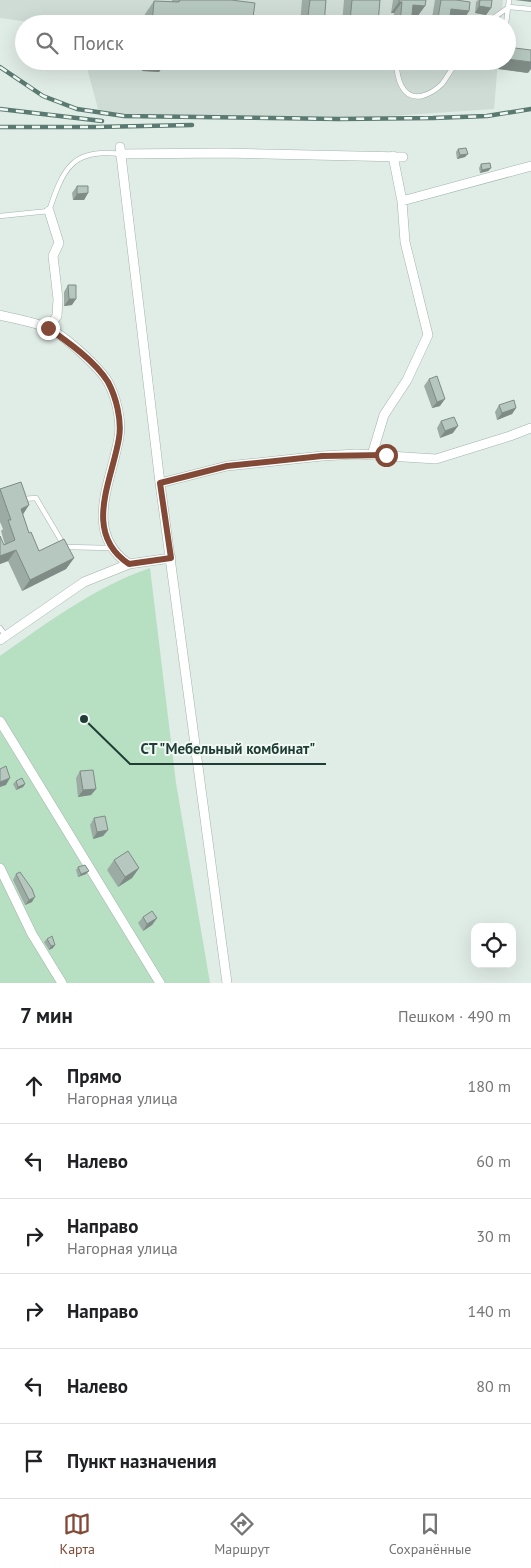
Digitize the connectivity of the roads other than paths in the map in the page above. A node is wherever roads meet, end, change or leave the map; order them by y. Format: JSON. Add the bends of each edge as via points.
{"nodes":[{"id":1,"x":509,"y":0,"type":"edge"},
{"id":2,"x":508,"y":6,"type":"junction"},
{"id":3,"x":531,"y":9,"type":"edge"},
{"id":4,"x":496,"y":15,"type":"edge"},
{"id":5,"x":507,"y":15,"type":"edge"},
{"id":6,"x":397,"y":70,"type":"edge"},
{"id":7,"x":451,"y":70,"type":"edge"},
{"id":8,"x":120,"y":150,"type":"junction"},
{"id":9,"x":393,"y":156,"type":"junction"},
{"id":10,"x":403,"y":156,"type":"dead end"},
{"id":11,"x":531,"y":166,"type":"edge"},
{"id":12,"x":402,"y":201,"type":"junction"},
{"id":13,"x":49,"y":211,"type":"junction"},
{"id":14,"x":0,"y":216,"type":"edge"},
{"id":15,"x":0,"y":315,"type":"edge"},
{"id":16,"x":48,"y":328,"type":"junction"},
{"id":17,"x":531,"y":428,"type":"edge"},
{"id":18,"x":372,"y":455,"type":"junction"},
{"id":19,"x":160,"y":483,"type":"junction"},
{"id":20,"x":21,"y":500,"type":"edge"},
{"id":21,"x":111,"y":548,"type":"junction"},
{"id":22,"x":171,"y":558,"type":"junction"},
{"id":23,"x":129,"y":564,"type":"junction"},
{"id":24,"x":0,"y":628,"type":"edge"},
{"id":25,"x":3,"y":638,"type":"edge"},
{"id":26,"x":0,"y":721,"type":"edge"},
{"id":27,"x":0,"y":868,"type":"edge"},
{"id":28,"x":62,"y":983,"type":"edge"},
{"id":29,"x":160,"y":983,"type":"edge"},
{"id":30,"x":227,"y":983,"type":"edge"}],
"edges":[{"from":1,"to":2,"type":"lane"},
{"from":2,"to":3,"type":"lane"},
{"from":2,"to":4,"type":"lane"},
{"from":2,"to":5,"type":"lane"},
{"from":6,"to":7,"type":"lane","via":[[402,88],[416,97],[427,95],[441,84]]},
{"from":8,"to":9,"type":"street"},
{"from":8,"to":13,"type":"lane","via":[[84,155],[70,165]]},
{"from":8,"to":19,"type":"street"},
{"from":9,"to":10,"type":"street"},
{"from":9,"to":12,"type":"street"},
{"from":11,"to":12,"type":"street"},
{"from":12,"to":18,"type":"street","via":[[405,242],[428,335],[407,380],[384,415]]},
{"from":13,"to":14,"type":"lane"},
{"from":13,"to":16,"type":"street","via":[[58,243],[53,256],[58,298],[57,316]]},
{"from":15,"to":16,"type":"street"},
{"from":16,"to":21,"type":"street","via":[[72,345],[107,382],[120,417],[120,437],[103,505],[104,530]]},
{"from":17,"to":18,"type":"street","via":[[436,459]]},
{"from":18,"to":19,"type":"street","via":[[322,456],[227,466]]},
{"from":19,"to":22,"type":"street"},
{"from":20,"to":21,"type":"lane","via":[[36,498],[65,547]]},
{"from":21,"to":23,"type":"street"},
{"from":22,"to":23,"type":"street"},
{"from":22,"to":30,"type":"street"},
{"from":23,"to":25,"type":"street","via":[[84,582]]},
{"from":24,"to":25,"type":"lane"},
{"from":26,"to":29,"type":"street"},
{"from":27,"to":28,"type":"street","via":[[32,934]]}]}
